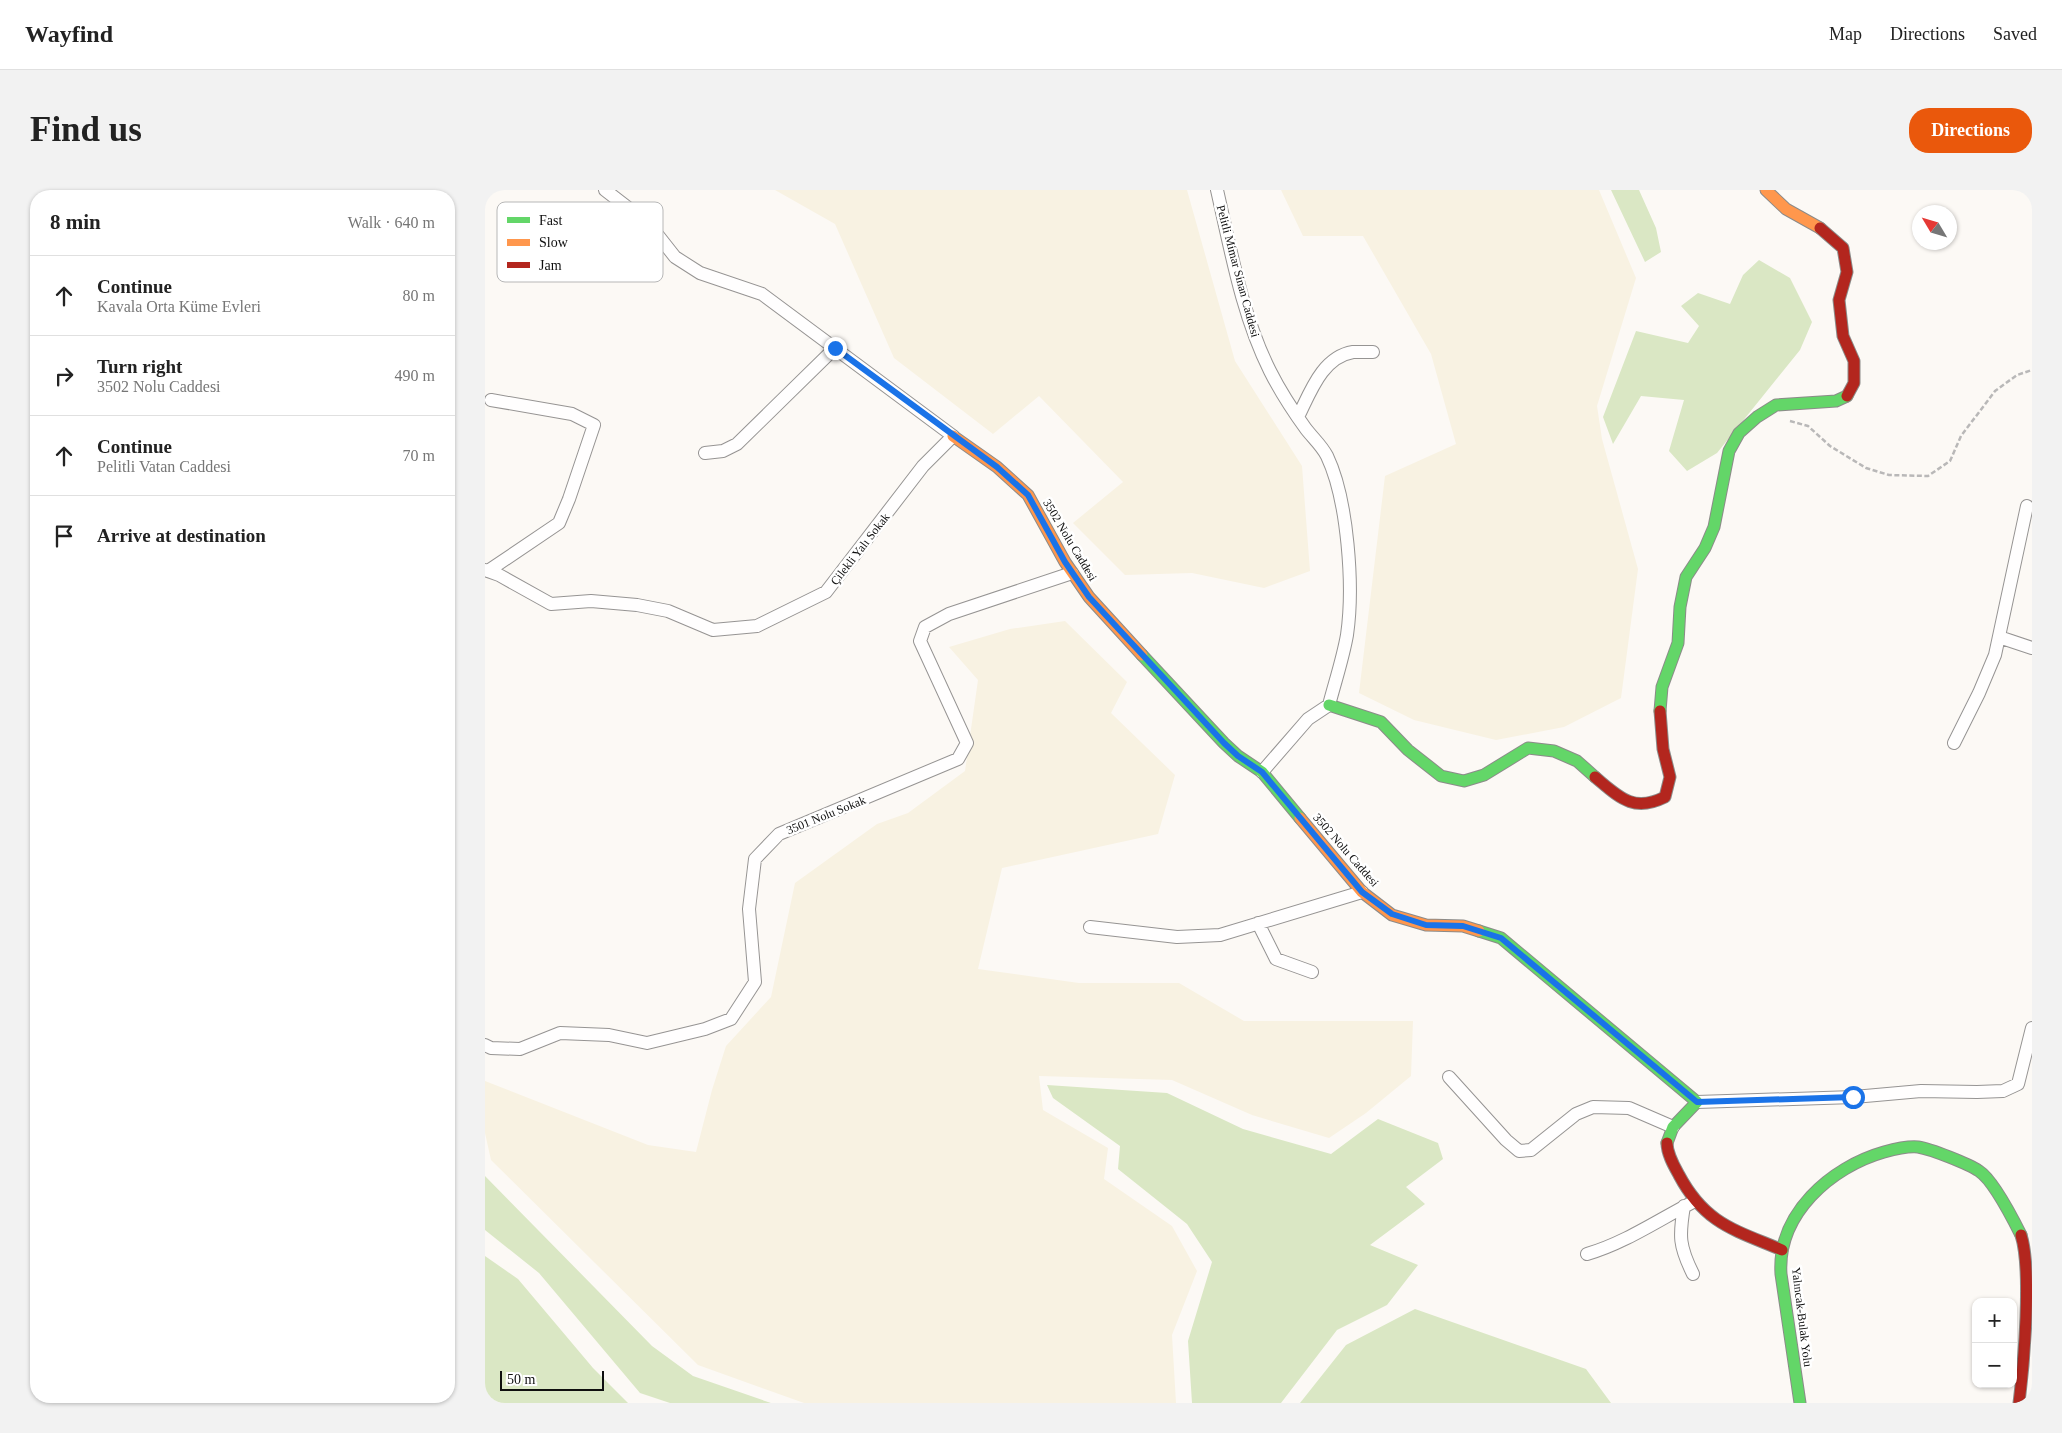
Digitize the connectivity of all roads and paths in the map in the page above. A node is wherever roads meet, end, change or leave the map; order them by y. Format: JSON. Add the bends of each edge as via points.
{"nodes":[{"id":1,"x":605,"y":190,"type":"edge"},
{"id":2,"x":1217,"y":190,"type":"edge"},
{"id":3,"x":1766,"y":190,"type":"edge"},
{"id":4,"x":621,"y":202,"type":"edge"},
{"id":5,"x":663,"y":242,"type":"edge"},
{"id":6,"x":835,"y":348,"type":"junction"},
{"id":7,"x":1373,"y":352,"type":"dead end"},
{"id":8,"x":2032,"y":370,"type":"edge"},
{"id":9,"x":491,"y":400,"type":"dead end"},
{"id":10,"x":1298,"y":417,"type":"junction"},
{"id":11,"x":1786,"y":420,"type":"dead end"},
{"id":12,"x":953,"y":436,"type":"junction"},
{"id":13,"x":705,"y":453,"type":"dead end"},
{"id":14,"x":2027,"y":506,"type":"dead end"},
{"id":15,"x":486,"y":570,"type":"edge"},
{"id":16,"x":1072,"y":573,"type":"junction"},
{"id":17,"x":1999,"y":637,"type":"junction"},
{"id":18,"x":2032,"y":648,"type":"edge"},
{"id":19,"x":1329,"y":705,"type":"junction"},
{"id":20,"x":1954,"y":742,"type":"dead end"},
{"id":21,"x":1262,"y":772,"type":"junction"},
{"id":22,"x":1362,"y":892,"type":"junction"},
{"id":23,"x":1258,"y":923,"type":"junction"},
{"id":24,"x":1089,"y":927,"type":"dead end"},
{"id":25,"x":1312,"y":972,"type":"dead end"},
{"id":26,"x":2032,"y":1028,"type":"edge"},
{"id":27,"x":485,"y":1045,"type":"edge"},
{"id":28,"x":1449,"y":1077,"type":"dead end"},
{"id":29,"x":1697,"y":1102,"type":"junction"},
{"id":30,"x":1673,"y":1127,"type":"junction"},
{"id":31,"x":1689,"y":1203,"type":"junction"},
{"id":32,"x":1782,"y":1250,"type":"junction"},
{"id":33,"x":1587,"y":1254,"type":"dead end"},
{"id":34,"x":1693,"y":1274,"type":"dead end"},
{"id":35,"x":1800,"y":1403,"type":"edge"},
{"id":36,"x":2019,"y":1403,"type":"edge"}],
"edges":[{"from":1,"to":4,"type":"street"},
{"from":2,"to":10,"type":"street","name":"Pelitli Mimar Sinan Caddesi","via":[[1255,336],[1271,373]]},
{"from":3,"to":19,"type":"street","via":[[1786,209],[1822,229],[1843,248],[1847,272],[1839,300],[1843,336],[1854,361],[1854,383],[1847,396],[1836,401],[1776,405],[1757,416],[1739,433],[1729,451],[1713,527],[1705,548],[1686,577],[1678,643],[1663,686],[1659,718],[1670,777],[1665,797],[1639,805],[1620,798],[1577,761],[1554,751],[1528,748],[1484,775],[1464,780],[1441,776],[1408,750],[1381,722]]},
{"from":5,"to":6,"type":"street","via":[[675,257],[700,273],[762,294]]},
{"from":6,"to":12,"type":"street"},
{"from":6,"to":13,"type":"street","via":[[737,444],[723,451]]},
{"from":7,"to":10,"type":"street","via":[[1351,352],[1332,361],[1316,381]]},
{"from":8,"to":11,"type":"path","via":[[2017,375],[1995,390],[1961,436],[1950,461],[1928,476],[1889,475],[1866,468],[1830,446],[1808,426]]},
{"from":9,"to":15,"type":"street","via":[[573,414],[594,425],[559,523]]},
{"from":10,"to":19,"type":"street","name":"Pelitli Mimar Sinan Caddesi","via":[[1326,454],[1337,479],[1343,507],[1350,580],[1347,635]]},
{"from":12,"to":15,"type":"street","name":"Çilekli Yalı Sokak","via":[[923,466],[826,592],[757,626],[713,630],[668,611],[637,605],[591,601],[551,604]]},
{"from":12,"to":16,"type":"street","name":"3502 Nolu Caddesi","via":[[997,467],[1028,495]]},
{"from":14,"to":17,"type":"street"},
{"from":16,"to":21,"type":"street","name":"3502 Nolu Caddesi","via":[[1107,618],[1224,743]]},
{"from":16,"to":27,"type":"street","name":"3501 Nolu Sokak","via":[[949,614],[925,627],[920,641],[967,743],[958,759],[779,834],[755,859],[749,909],[755,982],[731,1019],[647,1043],[609,1035],[560,1033],[520,1049]]},
{"from":17,"to":18,"type":"street"},
{"from":17,"to":20,"type":"street","via":[[1979,693]]},
{"from":19,"to":21,"type":"street","via":[[1308,719]]},
{"from":21,"to":22,"type":"street","name":"3502 Nolu Caddesi"},
{"from":22,"to":23,"type":"street"},
{"from":22,"to":29,"type":"street","name":"3502 Nolu Caddesi","via":[[1392,914],[1412,921],[1426,925],[1463,926],[1501,938]]},
{"from":23,"to":24,"type":"street","via":[[1221,935],[1177,937]]},
{"from":23,"to":25,"type":"street","via":[[1276,959]]},
{"from":26,"to":29,"type":"street","via":[[2018,1084],[2003,1091],[1921,1091],[1853,1097]]},
{"from":28,"to":30,"type":"street","via":[[1519,1151],[1531,1150],[1576,1114],[1593,1107],[1629,1108]]},
{"from":29,"to":30,"type":"street"},
{"from":30,"to":31,"type":"street","via":[[1666,1145]]},
{"from":31,"to":32,"type":"street","via":[[1720,1224]]},
{"from":31,"to":33,"type":"street","via":[[1623,1239]]},
{"from":31,"to":34,"type":"street","via":[[1680,1234],[1684,1257]]},
{"from":32,"to":35,"type":"street","name":"Yalıncak-Bulak Yolu","via":[[1781,1277]]},
{"from":32,"to":36,"type":"street","name":"Yalıncak-Bulak Yolu","via":[[1796,1215],[1819,1188],[1847,1166],[1885,1152],[1919,1146],[1980,1171],[2009,1212],[2023,1240],[2031,1270],[2031,1315]]}]}
